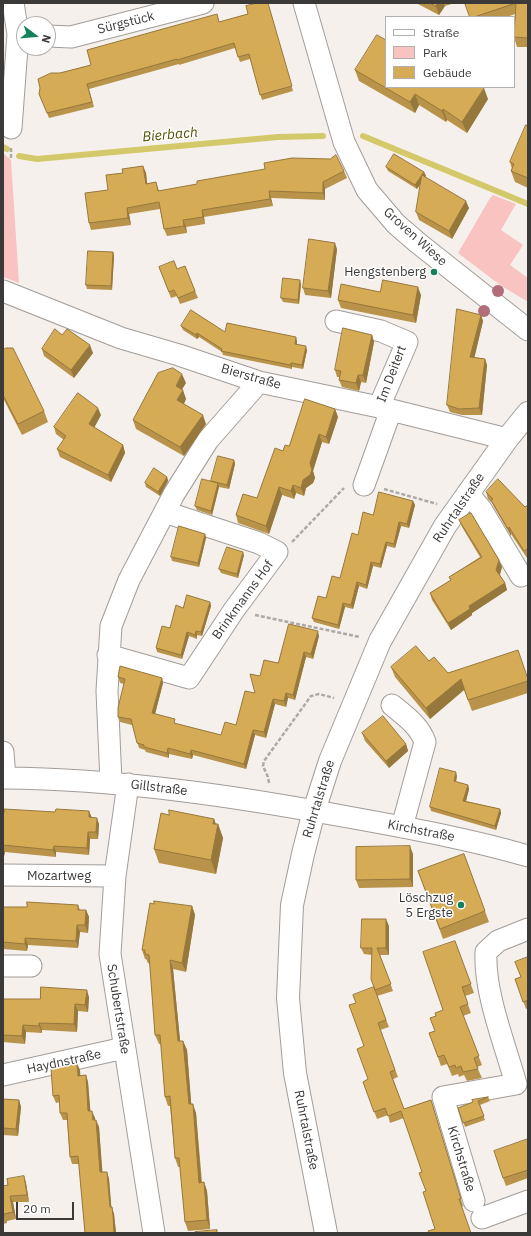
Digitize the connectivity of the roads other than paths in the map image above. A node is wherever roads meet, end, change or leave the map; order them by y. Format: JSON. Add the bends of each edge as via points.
{"nodes":[{"id":1,"x":13,"y":3,"type":"edge"},
{"id":2,"x":203,"y":3,"type":"edge"},
{"id":3,"x":304,"y":3,"type":"edge"},
{"id":4,"x":16,"y":16,"type":"edge"},
{"id":5,"x":56,"y":36,"type":"edge"},
{"id":6,"x":19,"y":56,"type":"edge"},
{"id":7,"x":11,"y":128,"type":"dead end"},
{"id":8,"x":3,"y":291,"type":"edge"},
{"id":9,"x":336,"y":322,"type":"dead end"},
{"id":10,"x":528,"y":330,"type":"edge"},
{"id":11,"x":259,"y":382,"type":"junction"},
{"id":12,"x":385,"y":409,"type":"junction"},
{"id":13,"x":528,"y":413,"type":"edge"},
{"id":14,"x":507,"y":439,"type":"junction"},
{"id":15,"x":364,"y":485,"type":"dead end"},
{"id":16,"x":468,"y":493,"type":"junction"},
{"id":17,"x":165,"y":512,"type":"junction"},
{"id":18,"x":521,"y":576,"type":"dead end"},
{"id":19,"x":108,"y":655,"type":"junction"},
{"id":20,"x":392,"y":705,"type":"dead end"},
{"id":21,"x":3,"y":752,"type":"edge"},
{"id":22,"x":4,"y":778,"type":"edge"},
{"id":23,"x":120,"y":783,"type":"junction"},
{"id":24,"x":314,"y":810,"type":"junction"},
{"id":25,"x":402,"y":827,"type":"junction"},
{"id":26,"x":528,"y":856,"type":"edge"},
{"id":27,"x":3,"y":876,"type":"edge"},
{"id":28,"x":115,"y":876,"type":"junction"},
{"id":29,"x":528,"y":929,"type":"edge"},
{"id":30,"x":3,"y":966,"type":"edge"},
{"id":31,"x":31,"y":966,"type":"dead end"},
{"id":32,"x":124,"y":1048,"type":"junction"},
{"id":33,"x":3,"y":1074,"type":"edge"},
{"id":34,"x":522,"y":1082,"type":"edge"},
{"id":35,"x":528,"y":1201,"type":"edge"},
{"id":36,"x":154,"y":1233,"type":"edge"},
{"id":37,"x":326,"y":1233,"type":"edge"}],
"edges":[{"from":1,"to":4,"type":"street"},
{"from":2,"to":5,"type":"street","name":"Sürgstück","via":[[72,37]]},
{"from":3,"to":10,"type":"street","name":"Groven Wiese","via":[[344,142],[367,190],[396,224]]},
{"from":6,"to":7,"type":"street"},
{"from":8,"to":11,"type":"street","name":"Bierstraße","via":[[121,338]]},
{"from":9,"to":12,"type":"street","name":"Im Deitert","via":[[381,331],[407,342]]},
{"from":11,"to":12,"type":"street","name":"Bierstraße"},
{"from":11,"to":17,"type":"street","via":[[208,440]]},
{"from":12,"to":14,"type":"street","name":"Bierstraße"},
{"from":12,"to":15,"type":"street"},
{"from":13,"to":14,"type":"main road","name":"Ruhrtalstraße"},
{"from":14,"to":16,"type":"main road","name":"Ruhrtalstraße"},
{"from":16,"to":18,"type":"street","via":[[481,509]]},
{"from":16,"to":24,"type":"main road","name":"Ruhrtalstraße","via":[[444,526],[380,641],[330,761]]},
{"from":17,"to":19,"type":"street","via":[[129,580],[111,626]]},
{"from":17,"to":19,"type":"street","name":"Brinkmanns Hof","via":[[259,543],[277,552],[234,610],[189,678]]},
{"from":19,"to":23,"type":"street","via":[[107,691]]},
{"from":20,"to":25,"type":"street","via":[[410,719],[421,732],[424,742]]},
{"from":21,"to":22,"type":"street"},
{"from":22,"to":23,"type":"street","name":"Gillstraße"},
{"from":23,"to":24,"type":"street","name":"Gillstraße"},
{"from":23,"to":28,"type":"street","name":"Schubertstraße"},
{"from":24,"to":25,"type":"street","name":"Kirchstraße"},
{"from":24,"to":37,"type":"main road","name":"Ruhrtalstraße","via":[[292,905],[288,998],[295,1073]]},
{"from":25,"to":26,"type":"street","name":"Kirchstraße"},
{"from":27,"to":28,"type":"street","name":"Mozartweg"},
{"from":28,"to":32,"type":"street","name":"Schubertstraße","via":[[110,954]]},
{"from":29,"to":34,"type":"street","name":"Kirchstraße","via":[[498,941],[486,952],[485,967],[490,993]]},
{"from":30,"to":31,"type":"street"},
{"from":32,"to":33,"type":"street","name":"Haydnstraße"},
{"from":32,"to":36,"type":"street","name":"Schubertstraße"},
{"from":34,"to":35,"type":"street","name":"Kirchstraße","via":[[442,1097],[478,1210]]}]}
